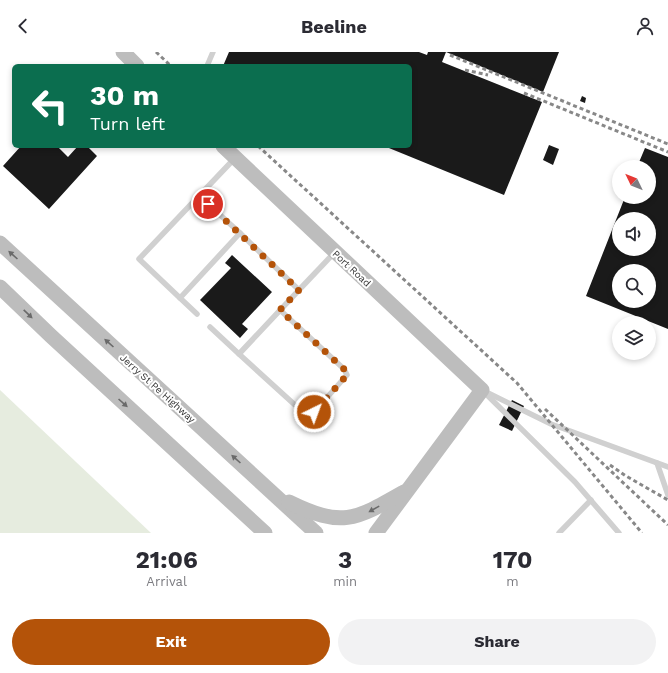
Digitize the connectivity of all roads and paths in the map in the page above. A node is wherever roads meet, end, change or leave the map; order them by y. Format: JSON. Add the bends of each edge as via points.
{"nodes":[{"id":1,"x":122,"y":52,"type":"edge"},
{"id":2,"x":213,"y":52,"type":"edge"},
{"id":3,"x":135,"y":64,"type":"edge"},
{"id":4,"x":208,"y":64,"type":"edge"},
{"id":5,"x":225,"y":148,"type":"edge"},
{"id":6,"x":235,"y":157,"type":"junction"},
{"id":7,"x":198,"y":195,"type":"junction"},
{"id":8,"x":240,"y":233,"type":"junction"},
{"id":9,"x":0,"y":243,"type":"edge"},
{"id":10,"x":335,"y":252,"type":"junction"},
{"id":11,"x":0,"y":287,"type":"edge"},
{"id":12,"x":299,"y":290,"type":"junction"},
{"id":13,"x":180,"y":298,"type":"junction"},
{"id":14,"x":280,"y":310,"type":"junction"},
{"id":15,"x":197,"y":314,"type":"dead end"},
{"id":16,"x":210,"y":327,"type":"dead end"},
{"id":17,"x":239,"y":354,"type":"junction"},
{"id":18,"x":482,"y":390,"type":"junction"},
{"id":19,"x":657,"y":463,"type":"junction"},
{"id":20,"x":668,"y":467,"type":"edge"},
{"id":21,"x":252,"y":473,"type":"junction"},
{"id":22,"x":408,"y":490,"type":"junction"},
{"id":23,"x":668,"y":494,"type":"edge"},
{"id":24,"x":230,"y":500,"type":"junction"},
{"id":25,"x":591,"y":500,"type":"junction"},
{"id":26,"x":398,"y":504,"type":"junction"},
{"id":27,"x":253,"y":533,"type":"edge"},
{"id":28,"x":265,"y":533,"type":"edge"},
{"id":29,"x":316,"y":533,"type":"edge"},
{"id":30,"x":376,"y":533,"type":"edge"},
{"id":31,"x":386,"y":533,"type":"edge"},
{"id":32,"x":559,"y":533,"type":"edge"},
{"id":33,"x":619,"y":533,"type":"edge"}],
"edges":[{"from":1,"to":3,"type":"main road"},
{"from":2,"to":4,"type":"lane"},
{"from":5,"to":6,"type":"main road","name":"Port Road"},
{"from":6,"to":7,"type":"lane"},
{"from":6,"to":10,"type":"main road","name":"Port Road"},
{"from":7,"to":8,"type":"lane"},
{"from":7,"to":13,"type":"lane","via":[[139,259]]},
{"from":8,"to":12,"type":"lane"},
{"from":8,"to":13,"type":"lane"},
{"from":21,"to":9,"type":"main road","name":"Jerry St Pe Highway","one_way":true},
{"from":10,"to":12,"type":"lane"},
{"from":10,"to":18,"type":"main road","name":"Port Road"},
{"from":11,"to":24,"type":"main road","one_way":true},
{"from":12,"to":14,"type":"lane"},
{"from":13,"to":15,"type":"lane"},
{"from":14,"to":17,"type":"lane"},
{"from":14,"to":17,"type":"lane","via":[[344,369],[347,375],[314,412],[306,415]]},
{"from":16,"to":17,"type":"lane"},
{"from":18,"to":19,"type":"lane","via":[[551,424]]},
{"from":18,"to":22,"type":"main road"},
{"from":18,"to":25,"type":"lane"},
{"from":19,"to":20,"type":"lane"},
{"from":19,"to":23,"type":"lane"},
{"from":22,"to":21,"type":"main road","one_way":true,"via":[[353,518],[322,516],[288,501]]},
{"from":21,"to":29,"type":"main road","name":"Jerry St Pe Highway"},
{"from":22,"to":26,"type":"main road"},
{"from":24,"to":27,"type":"main road"},
{"from":24,"to":28,"type":"main road"},
{"from":25,"to":32,"type":"lane"},
{"from":25,"to":33,"type":"lane"},
{"from":26,"to":30,"type":"main road"},
{"from":26,"to":31,"type":"main road"}]}
